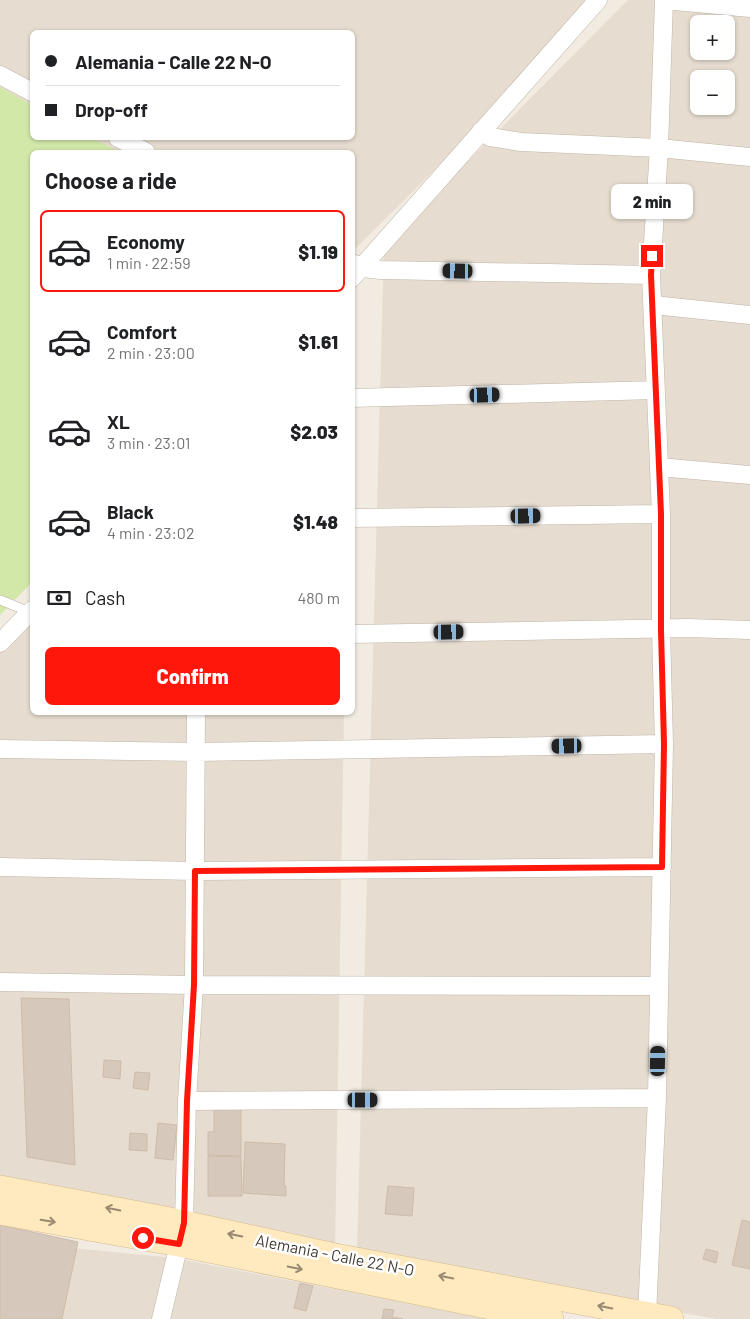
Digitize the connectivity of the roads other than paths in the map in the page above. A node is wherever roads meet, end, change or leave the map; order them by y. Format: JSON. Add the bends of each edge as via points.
{"nodes":[{"id":1,"x":598,"y":0,"type":"edge"},
{"id":2,"x":664,"y":0,"type":"edge"},
{"id":3,"x":750,"y":8,"type":"edge"},
{"id":4,"x":0,"y":74,"type":"edge"},
{"id":5,"x":30,"y":91,"type":"edge"},
{"id":6,"x":481,"y":131,"type":"junction"},
{"id":7,"x":122,"y":140,"type":"edge"},
{"id":8,"x":659,"y":148,"type":"junction"},
{"id":9,"x":142,"y":150,"type":"edge"},
{"id":10,"x":750,"y":157,"type":"edge"},
{"id":11,"x":356,"y":270,"type":"edge"},
{"id":12,"x":651,"y":275,"type":"junction"},
{"id":13,"x":653,"y":305,"type":"junction"},
{"id":14,"x":750,"y":315,"type":"edge"},
{"id":15,"x":656,"y":390,"type":"junction"},
{"id":16,"x":355,"y":398,"type":"edge"},
{"id":17,"x":659,"y":467,"type":"junction"},
{"id":18,"x":750,"y":475,"type":"edge"},
{"id":19,"x":661,"y":514,"type":"junction"},
{"id":20,"x":355,"y":518,"type":"edge"},
{"id":21,"x":0,"y":600,"type":"edge"},
{"id":22,"x":30,"y":611,"type":"edge"},
{"id":23,"x":30,"y":612,"type":"edge"},
{"id":24,"x":13,"y":630,"type":"junction"},
{"id":25,"x":661,"y":630,"type":"junction"},
{"id":26,"x":750,"y":630,"type":"edge"},
{"id":27,"x":30,"y":632,"type":"edge"},
{"id":28,"x":355,"y":634,"type":"edge"},
{"id":29,"x":0,"y":643,"type":"edge"},
{"id":30,"x":196,"y":715,"type":"edge"},
{"id":31,"x":664,"y":744,"type":"junction"},
{"id":32,"x":0,"y":749,"type":"edge"},
{"id":33,"x":196,"y":752,"type":"junction"},
{"id":34,"x":662,"y":867,"type":"junction"},
{"id":35,"x":0,"y":868,"type":"edge"},
{"id":36,"x":195,"y":871,"type":"junction"},
{"id":37,"x":0,"y":982,"type":"edge"},
{"id":38,"x":194,"y":985,"type":"junction"},
{"id":39,"x":659,"y":986,"type":"junction"},
{"id":40,"x":657,"y":1098,"type":"junction"},
{"id":41,"x":187,"y":1101,"type":"junction"},
{"id":42,"x":0,"y":1188,"type":"edge"},
{"id":43,"x":0,"y":1212,"type":"edge"},
{"id":44,"x":181,"y":1234,"type":"junction"},
{"id":45,"x":487,"y":1313,"type":"edge"},
{"id":46,"x":659,"y":1317,"type":"edge"},
{"id":47,"x":161,"y":1319,"type":"edge"},
{"id":48,"x":551,"y":1319,"type":"edge"}],
"edges":[{"from":1,"to":6,"type":"street"},
{"from":2,"to":3,"type":"street"},
{"from":2,"to":8,"type":"street"},
{"from":4,"to":5,"type":"street"},
{"from":6,"to":8,"type":"street","via":[[490,137],[521,142]]},
{"from":6,"to":11,"type":"street"},
{"from":7,"to":9,"type":"street"},
{"from":8,"to":10,"type":"street"},
{"from":8,"to":12,"type":"street"},
{"from":11,"to":12,"type":"street"},
{"from":12,"to":13,"type":"street"},
{"from":13,"to":14,"type":"street"},
{"from":13,"to":15,"type":"street"},
{"from":15,"to":16,"type":"street"},
{"from":15,"to":17,"type":"street"},
{"from":17,"to":18,"type":"street"},
{"from":17,"to":19,"type":"street"},
{"from":19,"to":20,"type":"street"},
{"from":19,"to":25,"type":"street"},
{"from":21,"to":22,"type":"lane"},
{"from":23,"to":24,"type":"street"},
{"from":24,"to":27,"type":"street"},
{"from":24,"to":29,"type":"street"},
{"from":25,"to":26,"type":"street"},
{"from":25,"to":28,"type":"street"},
{"from":25,"to":31,"type":"street"},
{"from":30,"to":33,"type":"street"},
{"from":31,"to":33,"type":"street"},
{"from":31,"to":34,"type":"street"},
{"from":32,"to":33,"type":"street"},
{"from":33,"to":36,"type":"street"},
{"from":34,"to":36,"type":"street"},
{"from":34,"to":39,"type":"street"},
{"from":35,"to":36,"type":"street"},
{"from":36,"to":38,"type":"street"},
{"from":37,"to":38,"type":"street"},
{"from":38,"to":39,"type":"street"},
{"from":38,"to":41,"type":"street"},
{"from":39,"to":40,"type":"street"},
{"from":40,"to":41,"type":"street"},
{"from":40,"to":46,"type":"street"},
{"from":41,"to":44,"type":"street"},
{"from":44,"to":42,"type":"street","name":"Alemania - Calle 22 N-O","one_way":true},
{"from":43,"to":44,"type":"street","name":"Alemania - Calle 22 N-O","one_way":true},
{"from":44,"to":45,"type":"street","name":"Alemania - Calle 22 N-O","one_way":true},
{"from":46,"to":44,"type":"street","name":"Alemania - Calle 22 N-O","one_way":true,"via":[[334,1256]]},
{"from":44,"to":47,"type":"street"},
{"from":45,"to":48,"type":"street","name":"Alemania - Calle 22 N-O"}]}
